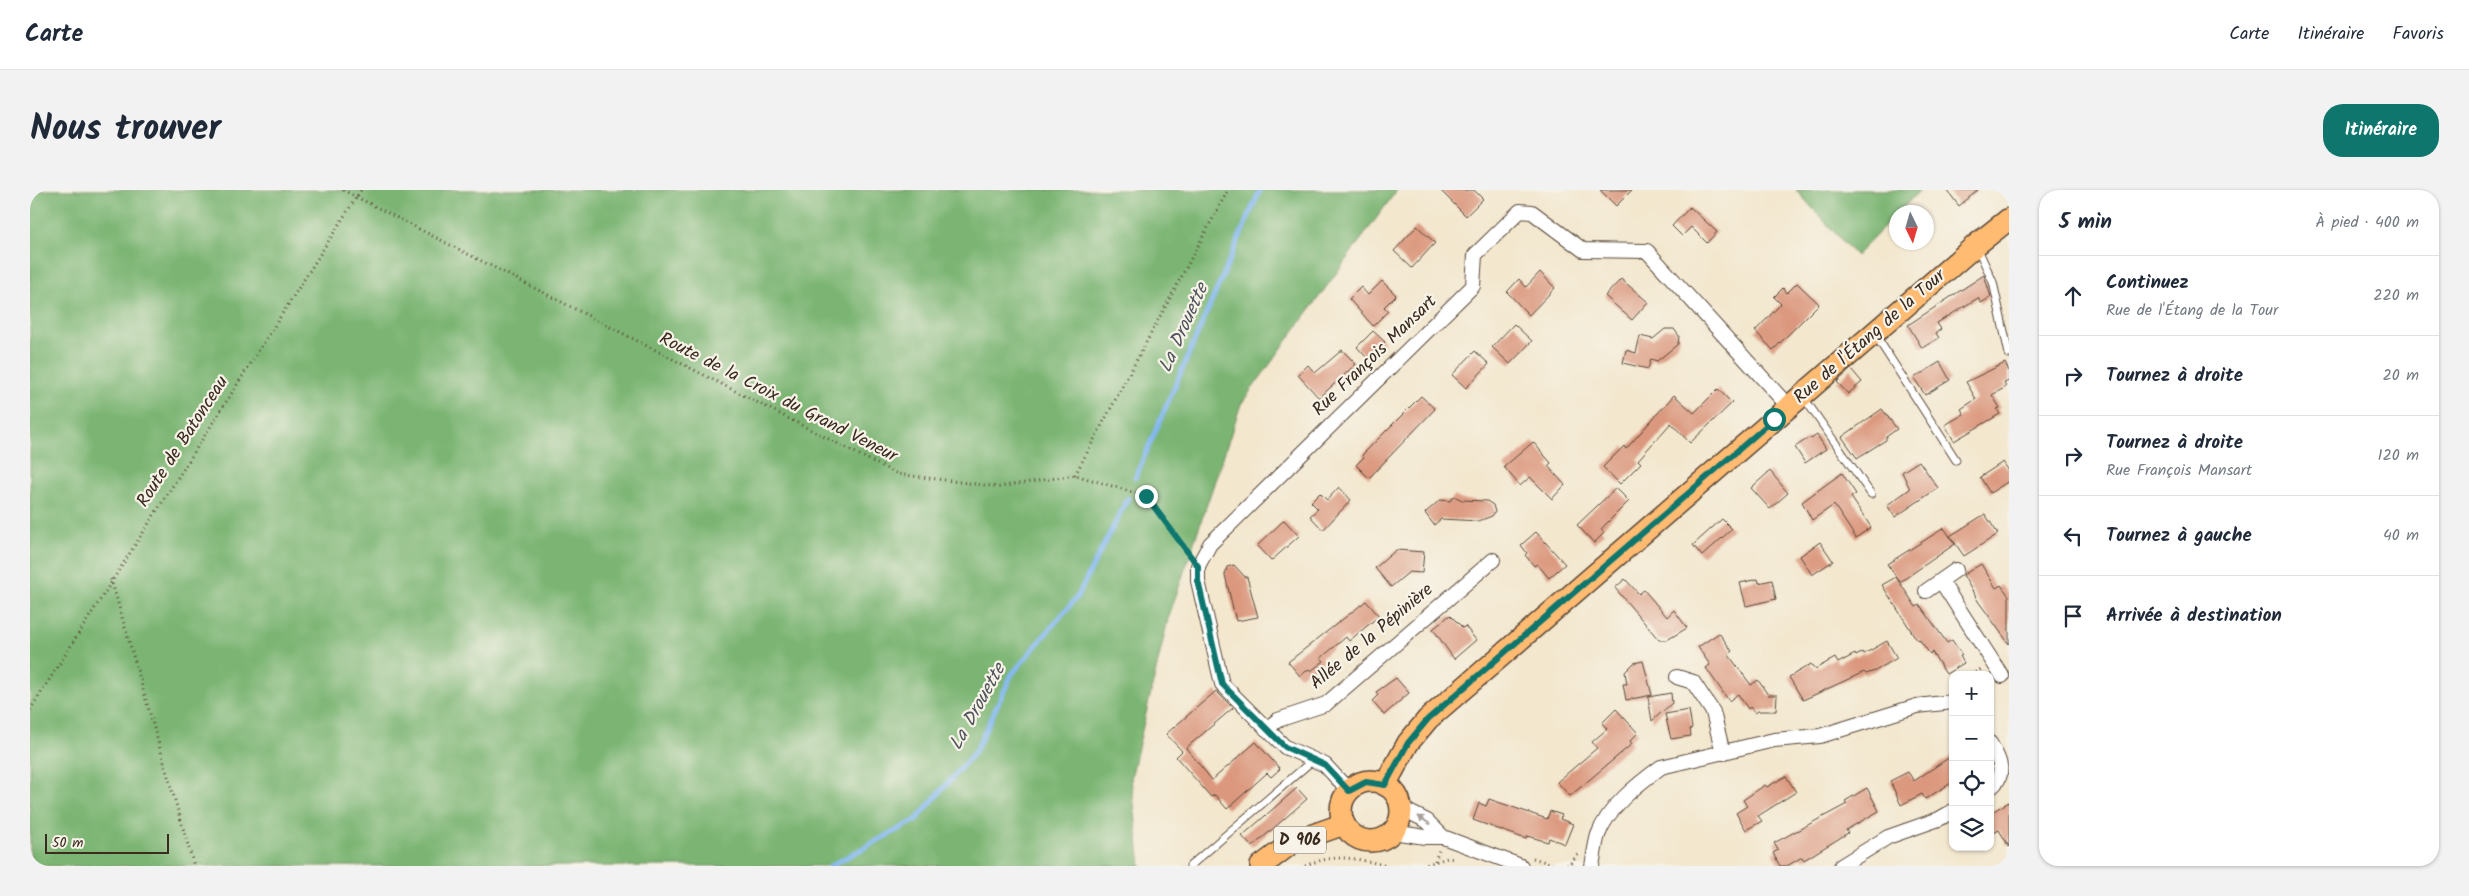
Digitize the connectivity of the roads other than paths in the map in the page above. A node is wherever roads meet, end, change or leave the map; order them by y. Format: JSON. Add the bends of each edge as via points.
{"nodes":[{"id":1,"x":2009,"y":219,"type":"edge"},
{"id":2,"x":1976,"y":245,"type":"junction"},
{"id":3,"x":1874,"y":333,"type":"junction"},
{"id":4,"x":2009,"y":354,"type":"edge"},
{"id":5,"x":1796,"y":402,"type":"junction"},
{"id":6,"x":1956,"y":460,"type":"dead end"},
{"id":7,"x":1871,"y":494,"type":"dead end"},
{"id":8,"x":1493,"y":560,"type":"dead end"},
{"id":9,"x":1956,"y":570,"type":"dead end"},
{"id":10,"x":1941,"y":581,"type":"junction"},
{"id":11,"x":1926,"y":591,"type":"dead end"},
{"id":12,"x":1677,"y":677,"type":"dead end"},
{"id":13,"x":2000,"y":677,"type":"edge"},
{"id":14,"x":1949,"y":702,"type":"edge"},
{"id":15,"x":1266,"y":729,"type":"junction"},
{"id":16,"x":1994,"y":750,"type":"edge"},
{"id":17,"x":1723,"y":753,"type":"junction"},
{"id":18,"x":1313,"y":760,"type":"junction"},
{"id":19,"x":1994,"y":783,"type":"edge"},
{"id":20,"x":1385,"y":785,"type":"junction"},
{"id":21,"x":1349,"y":791,"type":"junction"},
{"id":22,"x":1401,"y":808,"type":"junction"},
{"id":23,"x":1949,"y":813,"type":"edge"},
{"id":24,"x":1344,"y":824,"type":"junction"},
{"id":25,"x":1393,"y":832,"type":"junction"},
{"id":26,"x":1443,"y":837,"type":"junction"},
{"id":27,"x":1190,"y":866,"type":"edge"},
{"id":28,"x":1261,"y":866,"type":"edge"},
{"id":29,"x":1521,"y":866,"type":"edge"},
{"id":30,"x":1592,"y":866,"type":"edge"},
{"id":31,"x":1841,"y":866,"type":"edge"}],
"edges":[{"from":1,"to":2,"type":"main road","name":"Rue de l'Étang de la Tour"},
{"from":2,"to":3,"type":"main road","name":"Rue de l'Étang de la Tour"},
{"from":2,"to":4,"type":"lane","via":[[1993,282]]},
{"from":3,"to":5,"type":"main road","name":"Rue de l'Étang de la Tour"},
{"from":3,"to":6,"type":"lane"},
{"from":5,"to":7,"type":"lane"},
{"from":5,"to":15,"type":"street","name":"Rue François Mansart","via":[[1647,251],[1582,250],[1532,212],[1520,211],[1475,255],[1473,286],[1210,544],[1198,566],[1198,581],[1222,684]]},
{"from":5,"to":20,"type":"main road","name":"Rue de l'Étang de la Tour","via":[[1428,719],[1408,743]]},
{"from":8,"to":15,"type":"street","name":"Allée de la Pépinière","via":[[1326,704],[1278,720]]},
{"from":9,"to":10,"type":"street"},
{"from":10,"to":11,"type":"street"},
{"from":10,"to":13,"type":"street"},
{"from":12,"to":17,"type":"street","via":[[1693,682],[1713,712]]},
{"from":14,"to":17,"type":"street","via":[[1917,706],[1820,736],[1774,740]]},
{"from":15,"to":18,"type":"street","via":[[1285,747]]},
{"from":16,"to":19,"type":"street","via":[[2002,770]]},
{"from":17,"to":30,"type":"street","via":[[1661,767],[1647,777],[1608,815],[1598,835]]},
{"from":18,"to":21,"type":"street","via":[[1325,765]]},
{"from":18,"to":27,"type":"lane"},
{"from":20,"to":21,"type":"main road","via":[[1366,782]]},
{"from":20,"to":22,"type":"main road","via":[[1393,790]]},
{"from":21,"to":24,"type":"main road","via":[[1341,806]]},
{"from":22,"to":25,"type":"main road","via":[[1400,821]]},
{"from":26,"to":22,"type":"street","one_way":true,"via":[[1427,821]]},
{"from":23,"to":31,"type":"street","via":[[1888,837]]},
{"from":24,"to":25,"type":"main road","via":[[1349,832],[1366,841],[1385,838]]},
{"from":24,"to":28,"type":"main road","number":"D 906","via":[[1293,842]]},
{"from":25,"to":26,"type":"street"},
{"from":26,"to":29,"type":"street"}]}
